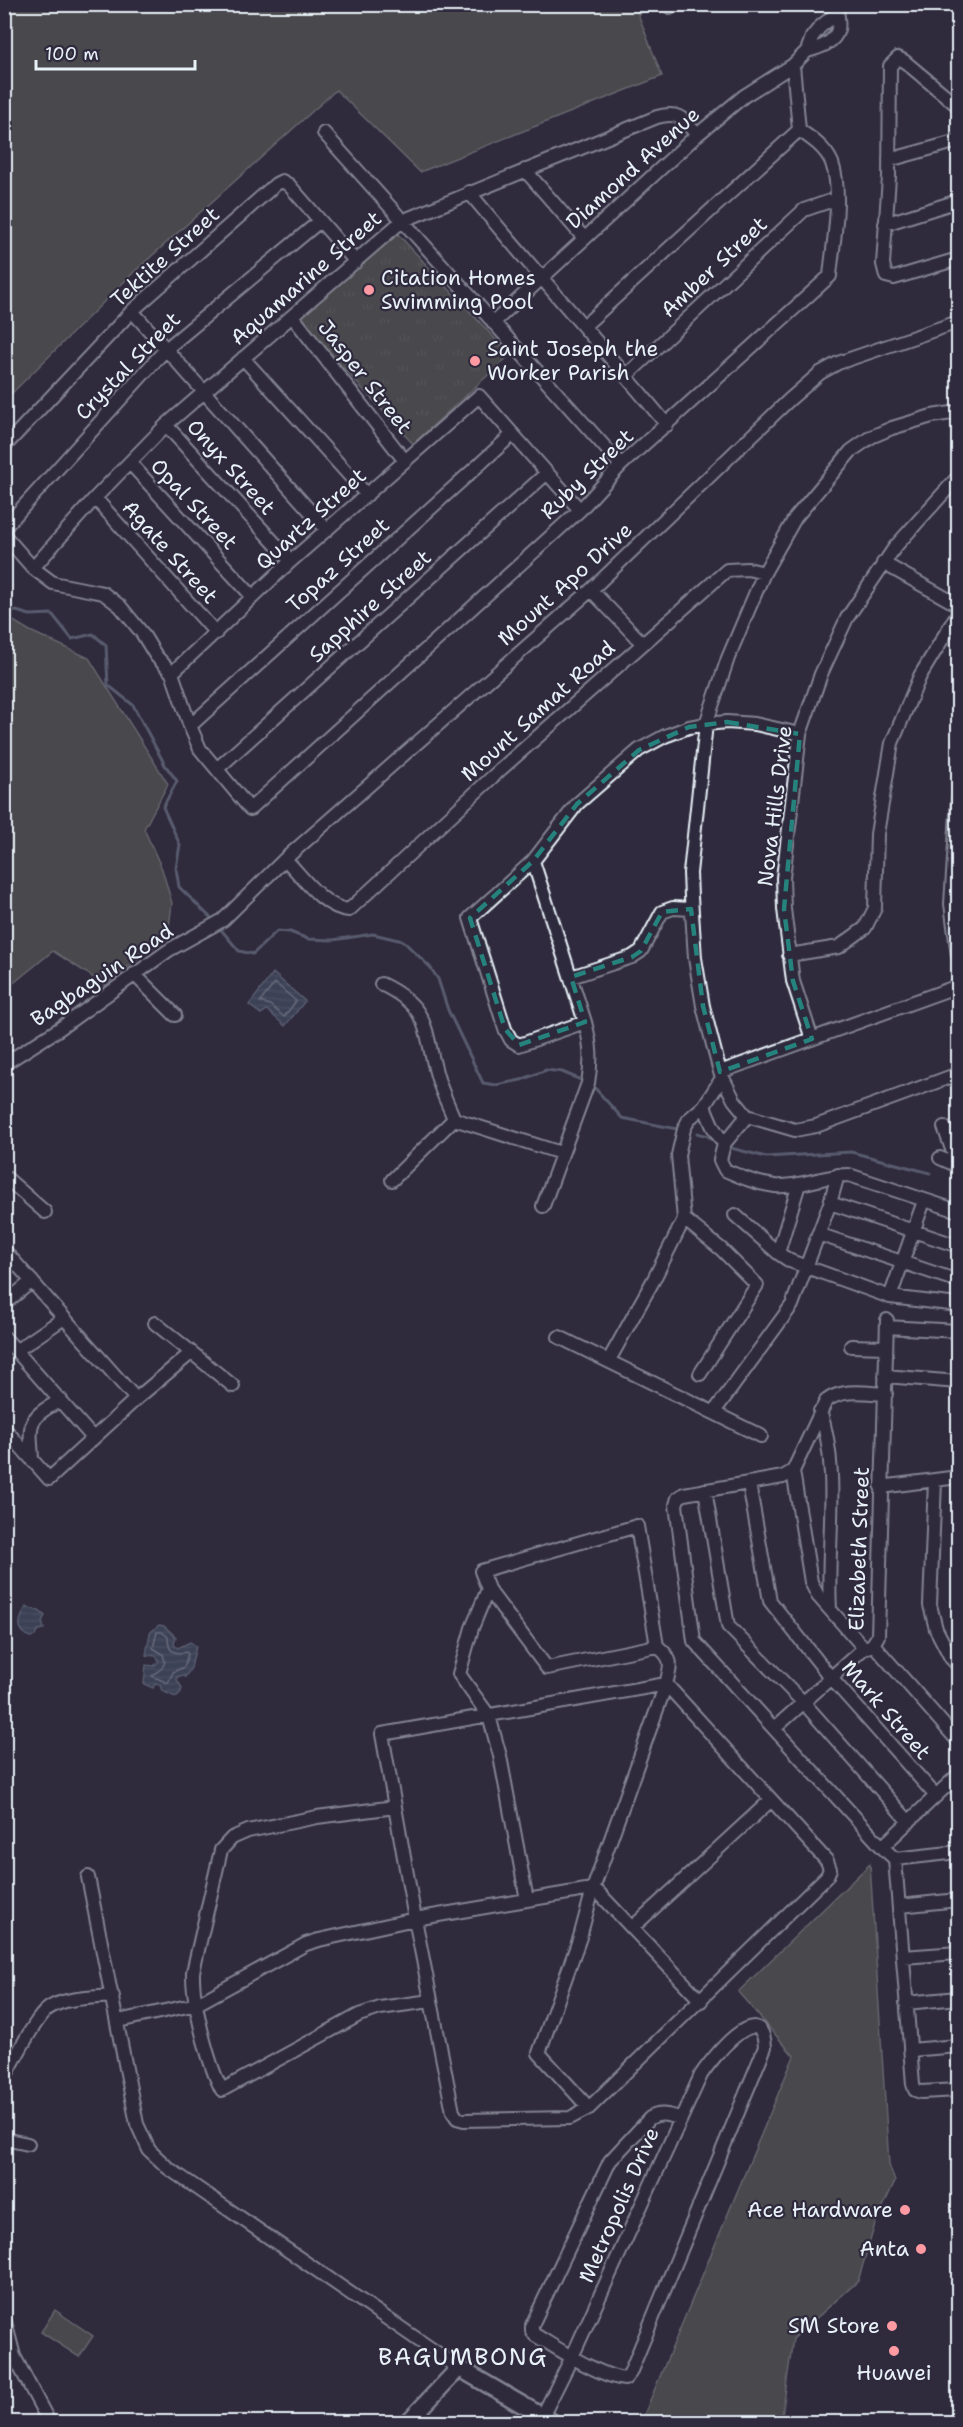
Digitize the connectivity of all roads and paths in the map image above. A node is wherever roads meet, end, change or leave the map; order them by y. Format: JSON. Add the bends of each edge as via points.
{"nodes":[{"id":1,"x":837,"y":9,"type":"edge"},
{"id":2,"x":793,"y":65,"type":"junction"},
{"id":3,"x":958,"y":106,"type":"edge"},
{"id":4,"x":799,"y":130,"type":"junction"},
{"id":5,"x":324,"y":133,"type":"dead end"},
{"id":6,"x":697,"y":135,"type":"junction"},
{"id":7,"x":958,"y":141,"type":"edge"},
{"id":8,"x":889,"y":160,"type":"junction"},
{"id":9,"x":525,"y":170,"type":"junction"},
{"id":10,"x":470,"y":192,"type":"junction"},
{"id":11,"x":836,"y":199,"type":"junction"},
{"id":12,"x":958,"y":201,"type":"edge"},
{"id":13,"x":320,"y":221,"type":"junction"},
{"id":14,"x":402,"y":221,"type":"junction"},
{"id":15,"x":885,"y":224,"type":"junction"},
{"id":16,"x":584,"y":238,"type":"junction"},
{"id":17,"x":958,"y":259,"type":"edge"},
{"id":18,"x":356,"y":262,"type":"junction"},
{"id":19,"x":541,"y":279,"type":"junction"},
{"id":20,"x":132,"y":311,"type":"junction"},
{"id":21,"x":293,"y":317,"type":"junction"},
{"id":22,"x":958,"y":322,"type":"edge"},
{"id":23,"x":493,"y":323,"type":"junction"},
{"id":24,"x":584,"y":326,"type":"junction"},
{"id":25,"x":166,"y":349,"type":"junction"},
{"id":26,"x":243,"y":358,"type":"junction"},
{"id":27,"x":626,"y":376,"type":"junction"},
{"id":28,"x":204,"y":391,"type":"junction"},
{"id":29,"x":958,"y":412,"type":"edge"},
{"id":30,"x":166,"y":425,"type":"junction"},
{"id":31,"x":666,"y":425,"type":"junction"},
{"id":32,"x":513,"y":434,"type":"junction"},
{"id":33,"x":4,"y":447,"type":"edge"},
{"id":34,"x":405,"y":461,"type":"junction"},
{"id":35,"x":129,"y":463,"type":"junction"},
{"id":36,"x":621,"y":465,"type":"junction"},
{"id":37,"x":547,"y":473,"type":"junction"},
{"id":38,"x":958,"y":477,"type":"edge"},
{"id":39,"x":367,"y":495,"type":"junction"},
{"id":40,"x":95,"y":498,"type":"junction"},
{"id":41,"x":580,"y":510,"type":"junction"},
{"id":42,"x":4,"y":528,"type":"edge"},
{"id":43,"x":327,"y":530,"type":"junction"},
{"id":44,"x":4,"y":535,"type":"edge"},
{"id":45,"x":291,"y":561,"type":"junction"},
{"id":46,"x":883,"y":563,"type":"junction"},
{"id":47,"x":33,"y":568,"type":"junction"},
{"id":48,"x":764,"y":573,"type":"junction"},
{"id":49,"x":591,"y":590,"type":"junction"},
{"id":50,"x":254,"y":597,"type":"junction"},
{"id":51,"x":958,"y":605,"type":"edge"},
{"id":52,"x":958,"y":613,"type":"edge"},
{"id":53,"x":216,"y":633,"type":"junction"},
{"id":54,"x":643,"y":644,"type":"junction"},
{"id":55,"x":172,"y":673,"type":"junction"},
{"id":56,"x":706,"y":724,"type":"junction"},
{"id":57,"x":190,"y":726,"type":"junction"},
{"id":58,"x":800,"y":734,"type":"junction"},
{"id":59,"x":218,"y":768,"type":"junction"},
{"id":60,"x":958,"y":796,"type":"edge"},
{"id":61,"x":285,"y":859,"type":"junction"},
{"id":62,"x":532,"y":861,"type":"junction"},
{"id":63,"x":692,"y":909,"type":"junction"},
{"id":64,"x":223,"y":920,"type":"joint"},
{"id":65,"x":789,"y":955,"type":"junction"},
{"id":66,"x":958,"y":956,"type":"edge"},
{"id":67,"x":134,"y":974,"type":"junction"},
{"id":68,"x":571,"y":977,"type":"junction"},
{"id":69,"x":381,"y":984,"type":"dead end"},
{"id":70,"x":958,"y":986,"type":"edge"},
{"id":71,"x":175,"y":1015,"type":"dead end"},
{"id":72,"x":585,"y":1022,"type":"junction"},
{"id":73,"x":812,"y":1039,"type":"junction"},
{"id":74,"x":4,"y":1064,"type":"edge"},
{"id":75,"x":958,"y":1074,"type":"edge"},
{"id":76,"x":721,"y":1075,"type":"junction"},
{"id":77,"x":704,"y":1106,"type":"junction"},
{"id":78,"x":747,"y":1116,"type":"junction"},
{"id":79,"x":454,"y":1119,"type":"junction"},
{"id":80,"x":944,"y":1127,"type":"dead end"},
{"id":81,"x":724,"y":1144,"type":"junction"},
{"id":82,"x":561,"y":1153,"type":"junction"},
{"id":83,"x":940,"y":1158,"type":"dead end"},
{"id":84,"x":958,"y":1166,"type":"edge"},
{"id":85,"x":838,"y":1175,"type":"junction"},
{"id":86,"x":4,"y":1176,"type":"edge"},
{"id":87,"x":392,"y":1180,"type":"dead end"},
{"id":88,"x":799,"y":1184,"type":"junction"},
{"id":89,"x":924,"y":1201,"type":"junction"},
{"id":90,"x":830,"y":1203,"type":"junction"},
{"id":91,"x":543,"y":1206,"type":"dead end"},
{"id":92,"x":958,"y":1211,"type":"edge"},
{"id":93,"x":45,"y":1212,"type":"dead end"},
{"id":94,"x":735,"y":1215,"type":"dead end"},
{"id":95,"x":684,"y":1219,"type":"junction"},
{"id":96,"x":915,"y":1231,"type":"junction"},
{"id":97,"x":818,"y":1234,"type":"junction"},
{"id":98,"x":958,"y":1246,"type":"edge"},
{"id":99,"x":4,"y":1250,"type":"edge"},
{"id":100,"x":778,"y":1253,"type":"junction"},
{"id":101,"x":904,"y":1262,"type":"junction"},
{"id":102,"x":806,"y":1268,"type":"junction"},
{"id":103,"x":32,"y":1281,"type":"junction"},
{"id":104,"x":958,"y":1281,"type":"edge"},
{"id":105,"x":890,"y":1297,"type":"junction"},
{"id":106,"x":4,"y":1304,"type":"edge"},
{"id":107,"x":958,"y":1305,"type":"edge"},
{"id":108,"x":64,"y":1318,"type":"junction"},
{"id":109,"x":155,"y":1323,"type":"dead end"},
{"id":110,"x":958,"y":1331,"type":"edge"},
{"id":111,"x":559,"y":1336,"type":"dead end"},
{"id":112,"x":9,"y":1344,"type":"edge"},
{"id":113,"x":851,"y":1346,"type":"dead end"},
{"id":114,"x":885,"y":1347,"type":"junction"},
{"id":115,"x":191,"y":1353,"type":"junction"},
{"id":116,"x":609,"y":1360,"type":"junction"},
{"id":117,"x":700,"y":1374,"type":"dead end"},
{"id":118,"x":885,"y":1376,"type":"junction"},
{"id":119,"x":958,"y":1382,"type":"edge"},
{"id":120,"x":233,"y":1386,"type":"dead end"},
{"id":121,"x":885,"y":1394,"type":"junction"},
{"id":122,"x":136,"y":1399,"type":"junction"},
{"id":123,"x":61,"y":1400,"type":"junction"},
{"id":124,"x":820,"y":1411,"type":"junction"},
{"id":125,"x":714,"y":1412,"type":"junction"},
{"id":126,"x":4,"y":1428,"type":"edge"},
{"id":127,"x":761,"y":1436,"type":"dead end"},
{"id":128,"x":93,"y":1438,"type":"junction"},
{"id":129,"x":32,"y":1458,"type":"junction"},
{"id":130,"x":793,"y":1471,"type":"junction"},
{"id":131,"x":958,"y":1477,"type":"edge"},
{"id":132,"x":935,"y":1481,"type":"junction"},
{"id":133,"x":749,"y":1484,"type":"junction"},
{"id":134,"x":881,"y":1487,"type":"junction"},
{"id":135,"x":705,"y":1490,"type":"junction"},
{"id":136,"x":488,"y":1589,"type":"junction"},
{"id":137,"x":830,"y":1609,"type":"junction"},
{"id":138,"x":657,"y":1646,"type":"junction"},
{"id":139,"x":869,"y":1646,"type":"junction"},
{"id":140,"x":958,"y":1665,"type":"edge"},
{"id":141,"x":831,"y":1678,"type":"junction"},
{"id":142,"x":666,"y":1684,"type":"junction"},
{"id":143,"x":804,"y":1703,"type":"junction"},
{"id":144,"x":489,"y":1716,"type":"junction"},
{"id":145,"x":775,"y":1728,"type":"junction"},
{"id":146,"x":958,"y":1741,"type":"edge"},
{"id":147,"x":958,"y":1775,"type":"edge"},
{"id":148,"x":936,"y":1796,"type":"junction"},
{"id":149,"x":771,"y":1800,"type":"junction"},
{"id":150,"x":395,"y":1807,"type":"junction"},
{"id":151,"x":909,"y":1822,"type":"junction"},
{"id":152,"x":882,"y":1847,"type":"junction"},
{"id":153,"x":958,"y":1852,"type":"edge"},
{"id":154,"x":895,"y":1859,"type":"junction"},
{"id":155,"x":88,"y":1877,"type":"dead end"},
{"id":156,"x":593,"y":1890,"type":"junction"},
{"id":157,"x":527,"y":1900,"type":"junction"},
{"id":158,"x":958,"y":1900,"type":"edge"},
{"id":159,"x":900,"y":1906,"type":"junction"},
{"id":160,"x":415,"y":1919,"type":"junction"},
{"id":161,"x":633,"y":1927,"type":"junction"},
{"id":162,"x":958,"y":1953,"type":"edge"},
{"id":163,"x":903,"y":1957,"type":"junction"},
{"id":164,"x":113,"y":1996,"type":"junction"},
{"id":165,"x":958,"y":1998,"type":"edge"},
{"id":166,"x":430,"y":2001,"type":"junction"},
{"id":167,"x":701,"y":2001,"type":"junction"},
{"id":168,"x":906,"y":2003,"type":"junction"},
{"id":169,"x":197,"y":2004,"type":"junction"},
{"id":170,"x":118,"y":2021,"type":"junction"},
{"id":171,"x":958,"y":2046,"type":"edge"},
{"id":172,"x":910,"y":2050,"type":"junction"},
{"id":173,"x":4,"y":2078,"type":"edge"},
{"id":174,"x":958,"y":2090,"type":"edge"},
{"id":175,"x":589,"y":2108,"type":"junction"},
{"id":176,"x":680,"y":2118,"type":"junction"},
{"id":177,"x":4,"y":2139,"type":"edge"},
{"id":178,"x":28,"y":2144,"type":"dead end"},
{"id":179,"x":4,"y":2318,"type":"edge"},
{"id":180,"x":572,"y":2356,"type":"junction"},
{"id":181,"x":459,"y":2368,"type":"junction"},
{"id":182,"x":547,"y":2420,"type":"edge"},
{"id":183,"x":49,"y":2422,"type":"edge"},
{"id":184,"x":408,"y":2422,"type":"edge"}],
"edges":[{"from":1,"to":2,"type":"street","name":"Diamond Avenue"},
{"from":2,"to":4,"type":"street"},
{"from":2,"to":6,"type":"street","name":"Diamond Avenue","via":[[744,96]]},
{"from":3,"to":8,"type":"street","via":[[904,61],[894,60],[889,77]]},
{"from":4,"to":11,"type":"street","name":"Ruby Street","via":[[818,143],[831,161]]},
{"from":4,"to":24,"type":"street"},
{"from":5,"to":14,"type":"street"},
{"from":6,"to":9,"type":"street","name":"Aquamarine Street","via":[[680,116],[670,113]]},
{"from":6,"to":16,"type":"street","name":"Diamond Avenue"},
{"from":7,"to":8,"type":"street"},
{"from":8,"to":15,"type":"street"},
{"from":9,"to":10,"type":"street","name":"Aquamarine Street"},
{"from":9,"to":16,"type":"street"},
{"from":10,"to":14,"type":"street","name":"Aquamarine Street"},
{"from":10,"to":19,"type":"street"},
{"from":11,"to":27,"type":"street","name":"Amber Street","via":[[804,210]]},
{"from":11,"to":31,"type":"street","name":"Ruby Street","via":[[830,276]]},
{"from":12,"to":15,"type":"street"},
{"from":13,"to":18,"type":"street","name":"Tektite Street"},
{"from":13,"to":20,"type":"street","name":"Tektite Street","via":[[290,185],[282,181]]},
{"from":13,"to":25,"type":"street","name":"Crystal Street"},
{"from":14,"to":18,"type":"street","name":"Aquamarine Street"},
{"from":14,"to":23,"type":"street"},
{"from":15,"to":17,"type":"street","via":[[886,276],[894,278]]},
{"from":16,"to":19,"type":"street","name":"Diamond Avenue"},
{"from":18,"to":21,"type":"street","name":"Aquamarine Street"},
{"from":19,"to":23,"type":"street","name":"Diamond Avenue"},
{"from":19,"to":24,"type":"street"},
{"from":20,"to":25,"type":"street"},
{"from":20,"to":33,"type":"street","name":"Tektite Street"},
{"from":21,"to":26,"type":"street","name":"Aquamarine Street"},
{"from":21,"to":34,"type":"street","name":"Jasper Street"},
{"from":22,"to":49,"type":"street","name":"Mount Apo Drive","via":[[861,354],[820,374]]},
{"from":23,"to":36,"type":"street"},
{"from":24,"to":27,"type":"street"},
{"from":25,"to":28,"type":"street"},
{"from":25,"to":42,"type":"street","name":"Crystal Street"},
{"from":26,"to":28,"type":"street","name":"Aquamarine Street"},
{"from":26,"to":39,"type":"street"},
{"from":27,"to":31,"type":"street"},
{"from":28,"to":30,"type":"street","name":"Aquamarine Street"},
{"from":28,"to":43,"type":"street"},
{"from":29,"to":48,"type":"street","via":[[892,428],[871,437],[852,452],[795,518]]},
{"from":30,"to":35,"type":"street","name":"Aquamarine Street"},
{"from":30,"to":45,"type":"street","name":"Onyx Street"},
{"from":31,"to":36,"type":"street","name":"Ruby Street"},
{"from":32,"to":34,"type":"street","name":"Quartz Street","via":[[479,396]]},
{"from":32,"to":37,"type":"street"},
{"from":32,"to":57,"type":"street","name":"Topaz Street"},
{"from":34,"to":39,"type":"street","name":"Quartz Street"},
{"from":35,"to":40,"type":"street","name":"Aquamarine Street"},
{"from":35,"to":50,"type":"street","name":"Opal Street"},
{"from":36,"to":41,"type":"street","name":"Ruby Street"},
{"from":37,"to":41,"type":"street"},
{"from":37,"to":59,"type":"street","name":"Sapphire Street"},
{"from":38,"to":46,"type":"street","name":"Nova Hills Drive"},
{"from":39,"to":43,"type":"street","name":"Quartz Street"},
{"from":40,"to":47,"type":"street","name":"Aquamarine Street"},
{"from":40,"to":53,"type":"street","name":"Agate Street"},
{"from":41,"to":59,"type":"street","name":"Ruby Street","via":[[250,809]]},
{"from":43,"to":45,"type":"street","name":"Quartz Street"},
{"from":44,"to":47,"type":"street"},
{"from":45,"to":50,"type":"street","name":"Quartz Street"},
{"from":46,"to":51,"type":"street"},
{"from":46,"to":58,"type":"street","name":"Nova Hills Drive","via":[[847,618],[821,674]]},
{"from":47,"to":55,"type":"street","via":[[53,583],[103,593],[120,606]]},
{"from":48,"to":54,"type":"street","name":"Mount Samat Road","via":[[727,570]]},
{"from":48,"to":56,"type":"street","via":[[728,658]]},
{"from":49,"to":54,"type":"street"},
{"from":49,"to":61,"type":"street","name":"Mount Apo Drive"},
{"from":50,"to":53,"type":"street","name":"Quartz Street"},
{"from":52,"to":65,"type":"street","via":[[920,676],[892,743],[877,834],[875,908],[865,928],[839,947]]},
{"from":53,"to":55,"type":"street","name":"Quartz Street"},
{"from":54,"to":61,"type":"street","name":"Mount Samat Road","via":[[349,910],[325,901]]},
{"from":55,"to":57,"type":"street"},
{"from":56,"to":58,"type":"street","via":[[756,724]]},
{"from":56,"to":62,"type":"street","via":[[665,736],[639,750],[577,804]]},
{"from":56,"to":63,"type":"street","via":[[690,873]]},
{"from":57,"to":59,"type":"street","via":[[200,749]]},
{"from":58,"to":65,"type":"street","name":"Nova Hills Drive","via":[[783,878]]},
{"from":60,"to":66,"type":"street","via":[[951,904]]},
{"from":61,"to":64,"type":"street","name":"Mount Apo Drive"},
{"from":62,"to":68,"type":"street"},
{"from":62,"to":72,"type":"street","via":[[470,918],[505,1029],[519,1045]]},
{"from":63,"to":68,"type":"street","via":[[662,912],[641,951],[632,957]]},
{"from":63,"to":76,"type":"street","via":[[703,1006]]},
{"from":64,"to":67,"type":"street","name":"Bagbaguin Road"},
{"from":65,"to":73,"type":"street","name":"Nova Hills Drive","via":[[793,981]]},
{"from":67,"to":71,"type":"street"},
{"from":67,"to":74,"type":"street","name":"Bagbaguin Road"},
{"from":68,"to":72,"type":"street"},
{"from":69,"to":79,"type":"street","via":[[410,1001],[425,1024],[438,1080]]},
{"from":70,"to":73,"type":"street"},
{"from":72,"to":82,"type":"street","via":[[592,1063]]},
{"from":73,"to":76,"type":"street"},
{"from":75,"to":78,"type":"street","via":[[816,1126],[795,1130]]},
{"from":76,"to":77,"type":"street"},
{"from":76,"to":78,"type":"street"},
{"from":77,"to":81,"type":"street"},
{"from":77,"to":95,"type":"street","via":[[689,1119],[678,1155]]},
{"from":78,"to":81,"type":"street"},
{"from":79,"to":82,"type":"street"},
{"from":79,"to":87,"type":"street"},
{"from":80,"to":84,"type":"street"},
{"from":81,"to":88,"type":"street","via":[[720,1160],[725,1170],[757,1183]]},
{"from":82,"to":91,"type":"street"},
{"from":83,"to":84,"type":"street"},
{"from":85,"to":88,"type":"street"},
{"from":85,"to":89,"type":"street","via":[[849,1175]]},
{"from":85,"to":90,"type":"street"},
{"from":86,"to":93,"type":"street"},
{"from":88,"to":100,"type":"street"},
{"from":89,"to":92,"type":"street"},
{"from":89,"to":96,"type":"street"},
{"from":90,"to":96,"type":"street"},
{"from":90,"to":97,"type":"street"},
{"from":94,"to":100,"type":"street"},
{"from":95,"to":116,"type":"street"},
{"from":95,"to":117,"type":"street","via":[[757,1285]]},
{"from":96,"to":98,"type":"street"},
{"from":96,"to":101,"type":"street"},
{"from":97,"to":101,"type":"street"},
{"from":97,"to":102,"type":"street"},
{"from":99,"to":103,"type":"street"},
{"from":100,"to":102,"type":"street"},
{"from":101,"to":104,"type":"street"},
{"from":101,"to":105,"type":"street"},
{"from":102,"to":105,"type":"street"},
{"from":102,"to":125,"type":"street","via":[[792,1305]]},
{"from":103,"to":106,"type":"street"},
{"from":103,"to":108,"type":"street"},
{"from":105,"to":107,"type":"street"},
{"from":108,"to":112,"type":"street"},
{"from":108,"to":122,"type":"street"},
{"from":109,"to":115,"type":"street"},
{"from":110,"to":114,"type":"street","name":"Elizabeth Street","via":[[887,1323]]},
{"from":111,"to":116,"type":"street"},
{"from":112,"to":123,"type":"street"},
{"from":113,"to":114,"type":"street"},
{"from":114,"to":118,"type":"street","name":"Elizabeth Street"},
{"from":115,"to":120,"type":"street"},
{"from":115,"to":122,"type":"street"},
{"from":116,"to":125,"type":"street"},
{"from":118,"to":119,"type":"street"},
{"from":118,"to":121,"type":"street","name":"Elizabeth Street"},
{"from":121,"to":124,"type":"street","via":[[835,1394]]},
{"from":121,"to":134,"type":"street","name":"Elizabeth Street"},
{"from":122,"to":128,"type":"street"},
{"from":123,"to":128,"type":"street"},
{"from":123,"to":129,"type":"street","via":[[39,1412],[30,1428]]},
{"from":124,"to":130,"type":"street"},
{"from":124,"to":137,"type":"street","via":[[831,1470]]},
{"from":125,"to":127,"type":"street"},
{"from":126,"to":129,"type":"street"},
{"from":128,"to":129,"type":"street","via":[[49,1479]]},
{"from":130,"to":133,"type":"street"},
{"from":130,"to":137,"type":"street","via":[[809,1575],[818,1596]]},
{"from":131,"to":132,"type":"street"},
{"from":132,"to":134,"type":"street"},
{"from":132,"to":140,"type":"street","via":[[930,1605],[936,1629]]},
{"from":133,"to":135,"type":"street"},
{"from":133,"to":141,"type":"street","name":"Mark Street","via":[[770,1601]]},
{"from":134,"to":139,"type":"street","name":"Elizabeth Street","via":[[878,1636]]},
{"from":135,"to":143,"type":"street","via":[[728,1626]]},
{"from":135,"to":145,"type":"street","via":[[684,1494],[676,1505],[694,1641]]},
{"from":136,"to":138,"type":"street","via":[[547,1668]]},
{"from":136,"to":138,"type":"street","via":[[481,1571],[637,1526]]},
{"from":136,"to":144,"type":"street","via":[[459,1674]]},
{"from":137,"to":139,"type":"street"},
{"from":138,"to":142,"type":"street","via":[[670,1661]]},
{"from":139,"to":141,"type":"street"},
{"from":139,"to":146,"type":"street","name":"Elizabeth Street"},
{"from":141,"to":143,"type":"street"},
{"from":141,"to":148,"type":"street","name":"Mark Street"},
{"from":142,"to":144,"type":"street"},
{"from":142,"to":149,"type":"street"},
{"from":142,"to":156,"type":"street"},
{"from":143,"to":145,"type":"street"},
{"from":143,"to":151,"type":"street"},
{"from":144,"to":150,"type":"street","via":[[382,1734]]},
{"from":144,"to":157,"type":"street"},
{"from":145,"to":152,"type":"street"},
{"from":147,"to":148,"type":"street"},
{"from":148,"to":151,"type":"street"},
{"from":149,"to":161,"type":"street"},
{"from":149,"to":167,"type":"street","via":[[830,1869],[807,1898]]},
{"from":150,"to":160,"type":"street"},
{"from":150,"to":169,"type":"street","via":[[283,1823],[232,1838],[221,1850],[197,1952],[193,1983]]},
{"from":151,"to":152,"type":"street"},
{"from":152,"to":154,"type":"street"},
{"from":153,"to":154,"type":"street"},
{"from":154,"to":159,"type":"street"},
{"from":155,"to":164,"type":"street"},
{"from":156,"to":157,"type":"street"},
{"from":156,"to":161,"type":"street"},
{"from":156,"to":175,"type":"street","via":[[539,2053]]},
{"from":157,"to":160,"type":"street"},
{"from":158,"to":159,"type":"street"},
{"from":159,"to":163,"type":"street"},
{"from":160,"to":166,"type":"street"},
{"from":160,"to":169,"type":"street","via":[[306,1944]]},
{"from":161,"to":167,"type":"street"},
{"from":162,"to":163,"type":"street"},
{"from":163,"to":168,"type":"street"},
{"from":164,"to":170,"type":"street"},
{"from":164,"to":173,"type":"street","via":[[64,2002],[49,2008],[39,2018]]},
{"from":165,"to":168,"type":"street"},
{"from":166,"to":169,"type":"street","via":[[359,2015],[222,2090],[211,2064]]},
{"from":166,"to":175,"type":"street","via":[[457,2118],[570,2118]]},
{"from":167,"to":175,"type":"street"},
{"from":168,"to":172,"type":"street"},
{"from":169,"to":170,"type":"street"},
{"from":170,"to":181,"type":"street","via":[[137,2124],[157,2160]]},
{"from":171,"to":172,"type":"street"},
{"from":172,"to":174,"type":"street","via":[[915,2090]]},
{"from":176,"to":180,"type":"street","name":"Metropolis Drive"},
{"from":176,"to":180,"type":"street","via":[[657,2114],[650,2118],[610,2161],[532,2325],[535,2335]]},
{"from":176,"to":180,"type":"street","name":"Metropolis Drive","via":[[711,2060],[745,2028],[760,2031],[765,2047],[630,2373],[625,2379],[616,2378]]},
{"from":177,"to":178,"type":"street"},
{"from":179,"to":183,"type":"street","via":[[14,2356]]},
{"from":180,"to":182,"type":"street","name":"Metropolis Drive"},
{"from":181,"to":182,"type":"main road"},
{"from":181,"to":184,"type":"main road"}]}
